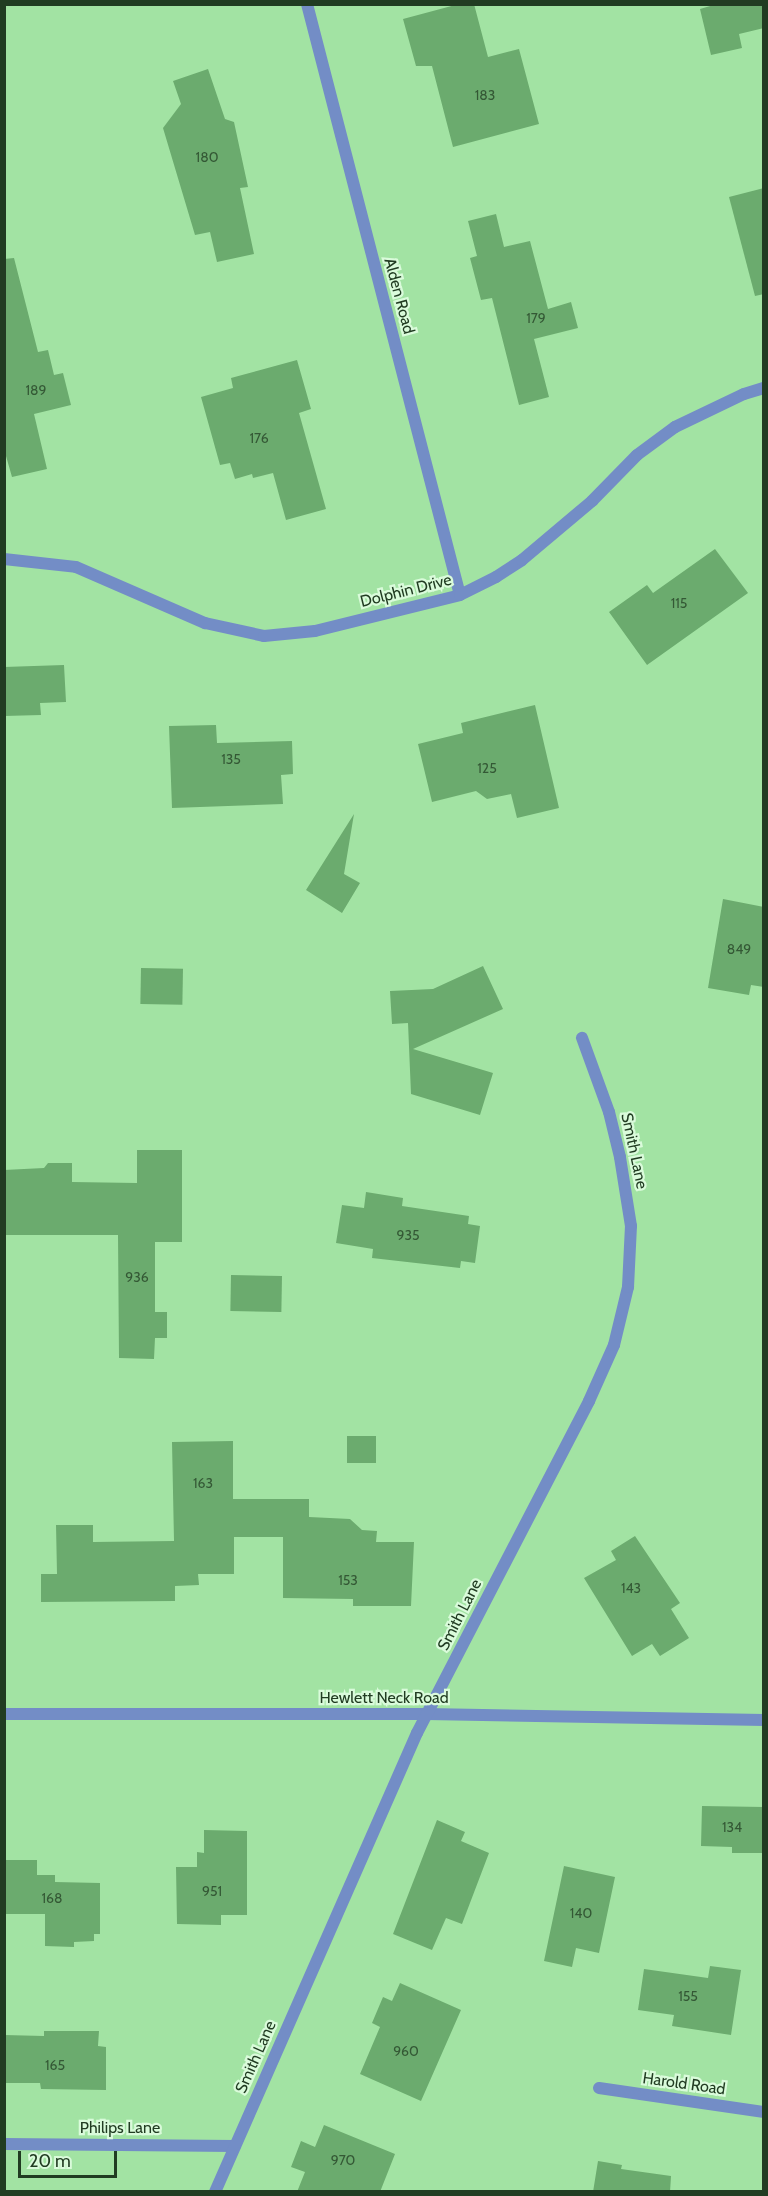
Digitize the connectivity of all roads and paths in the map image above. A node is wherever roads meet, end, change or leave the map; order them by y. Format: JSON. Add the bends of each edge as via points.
{"nodes":[{"id":1,"x":307,"y":4,"type":"edge"},
{"id":2,"x":764,"y":388,"type":"edge"},
{"id":3,"x":4,"y":559,"type":"edge"},
{"id":4,"x":460,"y":595,"type":"junction"},
{"id":5,"x":582,"y":1038,"type":"dead end"},
{"id":6,"x":4,"y":1714,"type":"edge"},
{"id":7,"x":427,"y":1714,"type":"junction"},
{"id":8,"x":764,"y":1720,"type":"edge"},
{"id":9,"x":599,"y":2088,"type":"dead end"},
{"id":10,"x":764,"y":2112,"type":"edge"},
{"id":11,"x":4,"y":2144,"type":"edge"},
{"id":12,"x":235,"y":2146,"type":"junction"},
{"id":13,"x":215,"y":2192,"type":"edge"}],
"edges":[{"from":1,"to":4,"type":"street","name":"Alden Road"},
{"from":2,"to":4,"type":"street","name":"Dolphin Drive","via":[[675,427],[638,455],[592,501],[522,560]]},
{"from":3,"to":4,"type":"street","name":"Dolphin Drive","via":[[76,567],[205,623],[264,636],[315,631]]},
{"from":5,"to":7,"type":"street","name":"Smith Lane","via":[[609,1112],[620,1157],[631,1226],[628,1287],[614,1346],[589,1401]]},
{"from":6,"to":7,"type":"street","name":"Hewlett Neck Road"},
{"from":7,"to":8,"type":"street","name":"Hewlett Neck Road"},
{"from":7,"to":12,"type":"street","name":"Smith Lane"},
{"from":9,"to":10,"type":"street","name":"Harold Road"},
{"from":11,"to":12,"type":"street","name":"Philips Lane"},
{"from":12,"to":13,"type":"street","name":"Smith Lane"}]}
